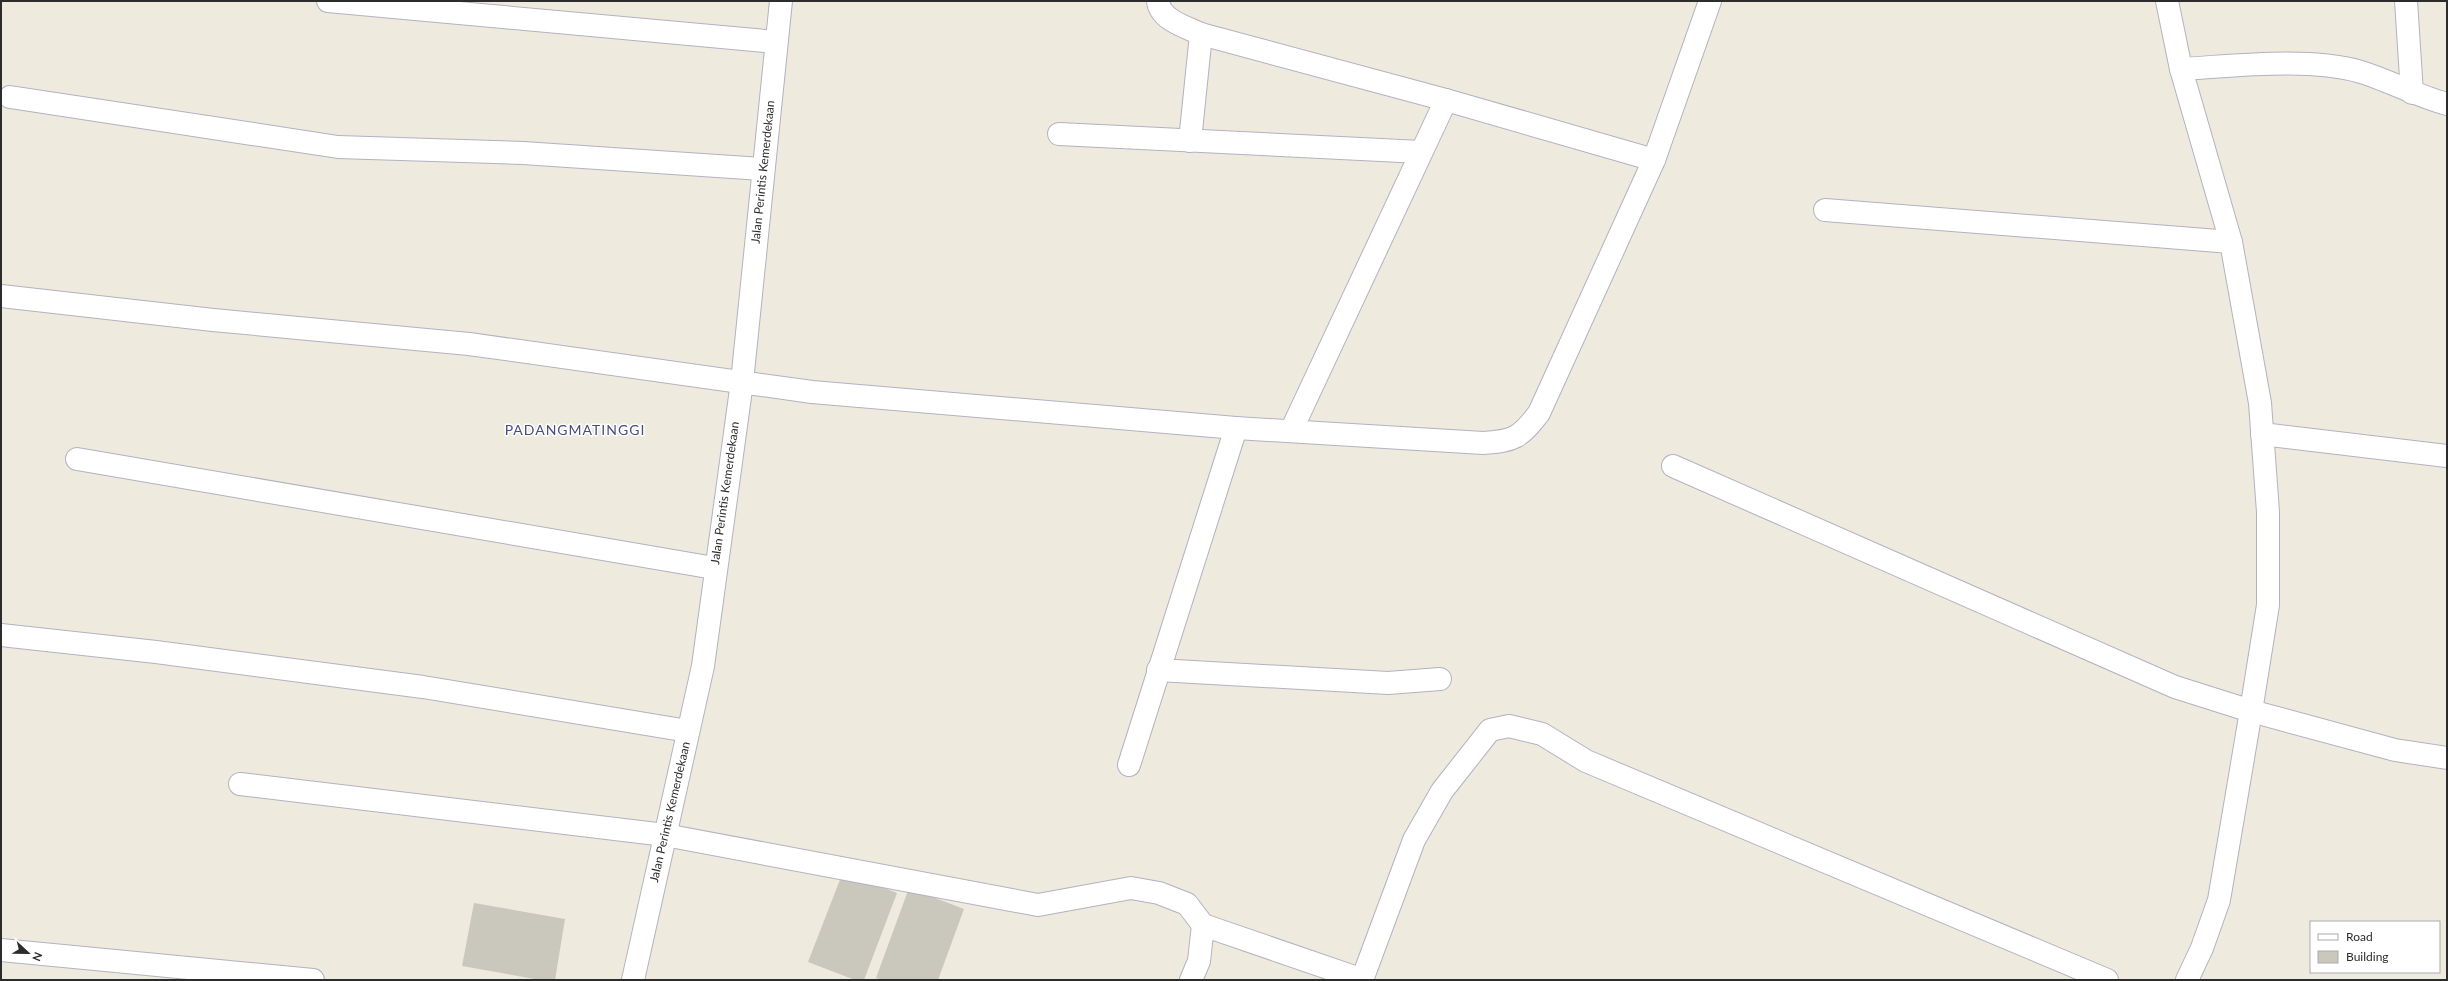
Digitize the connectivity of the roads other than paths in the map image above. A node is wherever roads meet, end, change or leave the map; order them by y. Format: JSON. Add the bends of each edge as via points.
{"nodes":[{"id":1,"x":328,"y":1,"type":"edge"},
{"id":2,"x":781,"y":1,"type":"edge"},
{"id":3,"x":1158,"y":1,"type":"edge"},
{"id":4,"x":1710,"y":1,"type":"edge"},
{"id":5,"x":2167,"y":1,"type":"edge"},
{"id":6,"x":2406,"y":1,"type":"edge"},
{"id":7,"x":445,"y":6,"type":"edge"},
{"id":8,"x":1201,"y":34,"type":"junction"},
{"id":9,"x":776,"y":42,"type":"junction"},
{"id":10,"x":2181,"y":69,"type":"junction"},
{"id":11,"x":2412,"y":93,"type":"junction"},
{"id":12,"x":10,"y":97,"type":"dead end"},
{"id":13,"x":1446,"y":100,"type":"junction"},
{"id":14,"x":2447,"y":104,"type":"edge"},
{"id":15,"x":1058,"y":134,"type":"dead end"},
{"id":16,"x":1190,"y":141,"type":"junction"},
{"id":17,"x":1421,"y":152,"type":"junction"},
{"id":18,"x":1654,"y":160,"type":"junction"},
{"id":19,"x":762,"y":169,"type":"junction"},
{"id":20,"x":1825,"y":210,"type":"dead end"},
{"id":21,"x":2231,"y":242,"type":"junction"},
{"id":22,"x":1,"y":296,"type":"edge"},
{"id":23,"x":742,"y":382,"type":"junction"},
{"id":24,"x":1236,"y":428,"type":"junction"},
{"id":25,"x":1291,"y":431,"type":"junction"},
{"id":26,"x":2262,"y":434,"type":"junction"},
{"id":27,"x":2447,"y":456,"type":"edge"},
{"id":28,"x":76,"y":459,"type":"dead end"},
{"id":29,"x":1673,"y":466,"type":"dead end"},
{"id":30,"x":714,"y":568,"type":"junction"},
{"id":31,"x":1,"y":635,"type":"edge"},
{"id":32,"x":1158,"y":670,"type":"junction"},
{"id":33,"x":1440,"y":679,"type":"dead end"},
{"id":34,"x":2251,"y":711,"type":"junction"},
{"id":35,"x":688,"y":731,"type":"junction"},
{"id":36,"x":2447,"y":758,"type":"edge"},
{"id":37,"x":1128,"y":765,"type":"dead end"},
{"id":38,"x":240,"y":784,"type":"dead end"},
{"id":39,"x":665,"y":835,"type":"junction"},
{"id":40,"x":1203,"y":926,"type":"junction"},
{"id":41,"x":1,"y":950,"type":"edge"},
{"id":42,"x":313,"y":980,"type":"edge"},
{"id":43,"x":633,"y":980,"type":"edge"},
{"id":44,"x":1191,"y":980,"type":"edge"},
{"id":45,"x":1363,"y":980,"type":"edge"},
{"id":46,"x":2107,"y":980,"type":"edge"},
{"id":47,"x":2187,"y":980,"type":"edge"}],
"edges":[{"from":1,"to":7,"type":"street"},
{"from":2,"to":9,"type":"street","name":"Jalan Perintis Kemerdekaan"},
{"from":3,"to":8,"type":"street","via":[[1158,6],[1167,18]]},
{"from":4,"to":18,"type":"street"},
{"from":5,"to":10,"type":"street"},
{"from":6,"to":11,"type":"street"},
{"from":7,"to":9,"type":"street"},
{"from":8,"to":13,"type":"street"},
{"from":8,"to":16,"type":"street"},
{"from":9,"to":19,"type":"street","name":"Jalan Perintis Kemerdekaan"},
{"from":10,"to":11,"type":"street","via":[[2245,65],[2316,65],[2360,72]]},
{"from":10,"to":21,"type":"street"},
{"from":11,"to":14,"type":"street"},
{"from":12,"to":19,"type":"street","via":[[338,147],[524,153]]},
{"from":13,"to":17,"type":"street"},
{"from":13,"to":18,"type":"street"},
{"from":15,"to":16,"type":"street"},
{"from":16,"to":17,"type":"street"},
{"from":17,"to":25,"type":"street"},
{"from":18,"to":25,"type":"street","via":[[1539,413],[1525,433],[1510,441],[1483,443]]},
{"from":19,"to":23,"type":"street","name":"Jalan Perintis Kemerdekaan"},
{"from":20,"to":21,"type":"street"},
{"from":21,"to":26,"type":"street","via":[[2260,403]]},
{"from":22,"to":23,"type":"street","via":[[213,320],[469,344]]},
{"from":23,"to":24,"type":"street","via":[[812,392]]},
{"from":23,"to":30,"type":"street","name":"Jalan Perintis Kemerdekaan"},
{"from":24,"to":25,"type":"street"},
{"from":24,"to":32,"type":"street"},
{"from":26,"to":27,"type":"street"},
{"from":26,"to":34,"type":"street","via":[[2268,512],[2268,605]]},
{"from":28,"to":30,"type":"street"},
{"from":29,"to":34,"type":"street","via":[[2175,687]]},
{"from":30,"to":35,"type":"street","name":"Jalan Perintis Kemerdekaan","via":[[703,666]]},
{"from":31,"to":35,"type":"street","via":[[156,652],[423,688]]},
{"from":32,"to":33,"type":"street","via":[[1388,683]]},
{"from":32,"to":37,"type":"street"},
{"from":34,"to":36,"type":"street","via":[[2395,750]]},
{"from":34,"to":47,"type":"street","via":[[2219,900],[2202,948]]},
{"from":35,"to":39,"type":"street","name":"Jalan Perintis Kemerdekaan"},
{"from":38,"to":39,"type":"street"},
{"from":39,"to":40,"type":"street","via":[[1038,905],[1131,888],[1138,889],[1159,893],[1187,904]]},
{"from":39,"to":43,"type":"street","name":"Jalan Perintis Kemerdekaan"},
{"from":40,"to":44,"type":"street","via":[[1199,961]]},
{"from":40,"to":45,"type":"street"},
{"from":41,"to":42,"type":"street"},
{"from":45,"to":46,"type":"street","via":[[1414,840],[1442,791],[1490,730],[1509,726],[1542,734],[1586,761]]}]}
